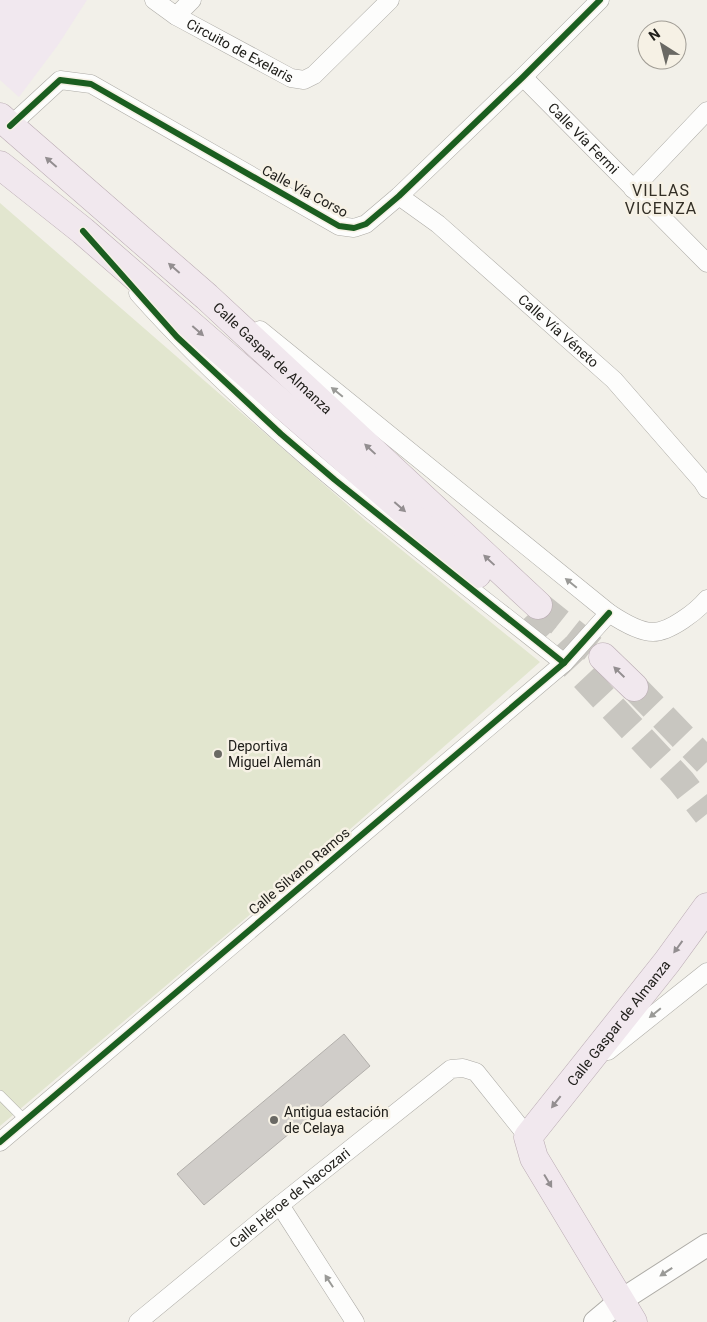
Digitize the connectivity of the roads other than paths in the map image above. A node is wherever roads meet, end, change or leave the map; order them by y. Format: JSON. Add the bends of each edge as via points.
{"nodes":[{"id":1,"x":154,"y":0,"type":"edge"},
{"id":2,"x":192,"y":0,"type":"edge"},
{"id":3,"x":390,"y":0,"type":"edge"},
{"id":4,"x":600,"y":0,"type":"edge"},
{"id":5,"x":176,"y":16,"type":"junction"},
{"id":6,"x":523,"y":77,"type":"junction"},
{"id":7,"x":707,"y":112,"type":"edge"},
{"id":8,"x":5,"y":122,"type":"edge"},
{"id":9,"x":0,"y":165,"type":"edge"},
{"id":10,"x":634,"y":189,"type":"junction"},
{"id":11,"x":400,"y":196,"type":"junction"},
{"id":12,"x":83,"y":231,"type":"junction"},
{"id":13,"x":707,"y":263,"type":"edge"},
{"id":14,"x":207,"y":297,"type":"junction"},
{"id":15,"x":705,"y":482,"type":"edge"},
{"id":16,"x":707,"y":599,"type":"edge"},
{"id":17,"x":609,"y":613,"type":"junction"},
{"id":18,"x":603,"y":657,"type":"tunnel mouth"},
{"id":19,"x":564,"y":663,"type":"junction"},
{"id":20,"x":634,"y":687,"type":"tunnel mouth"},
{"id":21,"x":707,"y":907,"type":"edge"},
{"id":22,"x":707,"y":972,"type":"edge"},
{"id":23,"x":578,"y":1074,"type":"junction"},
{"id":24,"x":0,"y":1095,"type":"edge"},
{"id":25,"x":25,"y":1120,"type":"junction"},
{"id":26,"x":528,"y":1137,"type":"junction"},
{"id":27,"x":0,"y":1142,"type":"edge"},
{"id":28,"x":280,"y":1204,"type":"junction"},
{"id":29,"x":707,"y":1245,"type":"edge"},
{"id":30,"x":627,"y":1312,"type":"edge"},
{"id":31,"x":138,"y":1322,"type":"edge"},
{"id":32,"x":355,"y":1322,"type":"edge"},
{"id":33,"x":595,"y":1322,"type":"edge"}],
"edges":[{"from":1,"to":5,"type":"street","name":"Circuito de Exelaris"},
{"from":2,"to":5,"type":"street"},
{"from":3,"to":5,"type":"street","name":"Circuito de Exelaris","via":[[314,75],[304,80],[291,78]]},
{"from":4,"to":6,"type":"street","name":"Calle Vía Corso"},
{"from":6,"to":10,"type":"street","name":"Calle Vía Fermi"},
{"from":6,"to":11,"type":"street","name":"Calle Vía Corso"},
{"from":7,"to":10,"type":"street"},
{"from":8,"to":11,"type":"street","name":"Calle Vía Corso","via":[[60,80],[91,84],[339,226],[354,228],[366,224]]},
{"from":14,"to":8,"type":"main road","name":"Calle Gaspar de Almanza","one_way":true},
{"from":9,"to":12,"type":"main road","name":"Calle Gaspar de Almanza"},
{"from":10,"to":13,"type":"street","name":"Calle Vía Fermi"},
{"from":11,"to":15,"type":"street","name":"Calle Vía Véneto","via":[[438,224],[614,380]]},
{"from":12,"to":14,"type":"main road","name":"Calle Gaspar de Almanza","one_way":true,"via":[[532,611]]},
{"from":12,"to":19,"type":"street","via":[[177,337],[281,434]]},
{"from":17,"to":14,"type":"street","one_way":true,"via":[[263,332]]},
{"from":16,"to":17,"type":"street","via":[[672,626],[653,632],[629,625]]},
{"from":17,"to":19,"type":"street","name":"Calle Silvano Ramos"},
{"from":20,"to":18,"type":"main road","one_way":true},
{"from":19,"to":25,"type":"street","name":"Calle Silvano Ramos"},
{"from":21,"to":23,"type":"main road","name":"Calle Gaspar de Almanza","one_way":true},
{"from":22,"to":23,"type":"street","one_way":true},
{"from":23,"to":26,"type":"main road","name":"Calle Gaspar de Almanza","one_way":true},
{"from":24,"to":25,"type":"lane"},
{"from":25,"to":27,"type":"street","name":"Calle Silvano Ramos"},
{"from":26,"to":28,"type":"street","name":"Calle Héroe de Nacozari","via":[[476,1072],[451,1069]]},
{"from":26,"to":30,"type":"main road","one_way":true,"via":[[534,1158]]},
{"from":28,"to":31,"type":"street","name":"Calle Héroe de Nacozari"},
{"from":32,"to":28,"type":"street","one_way":true},
{"from":29,"to":30,"type":"street","one_way":true},
{"from":30,"to":33,"type":"street"}]}
